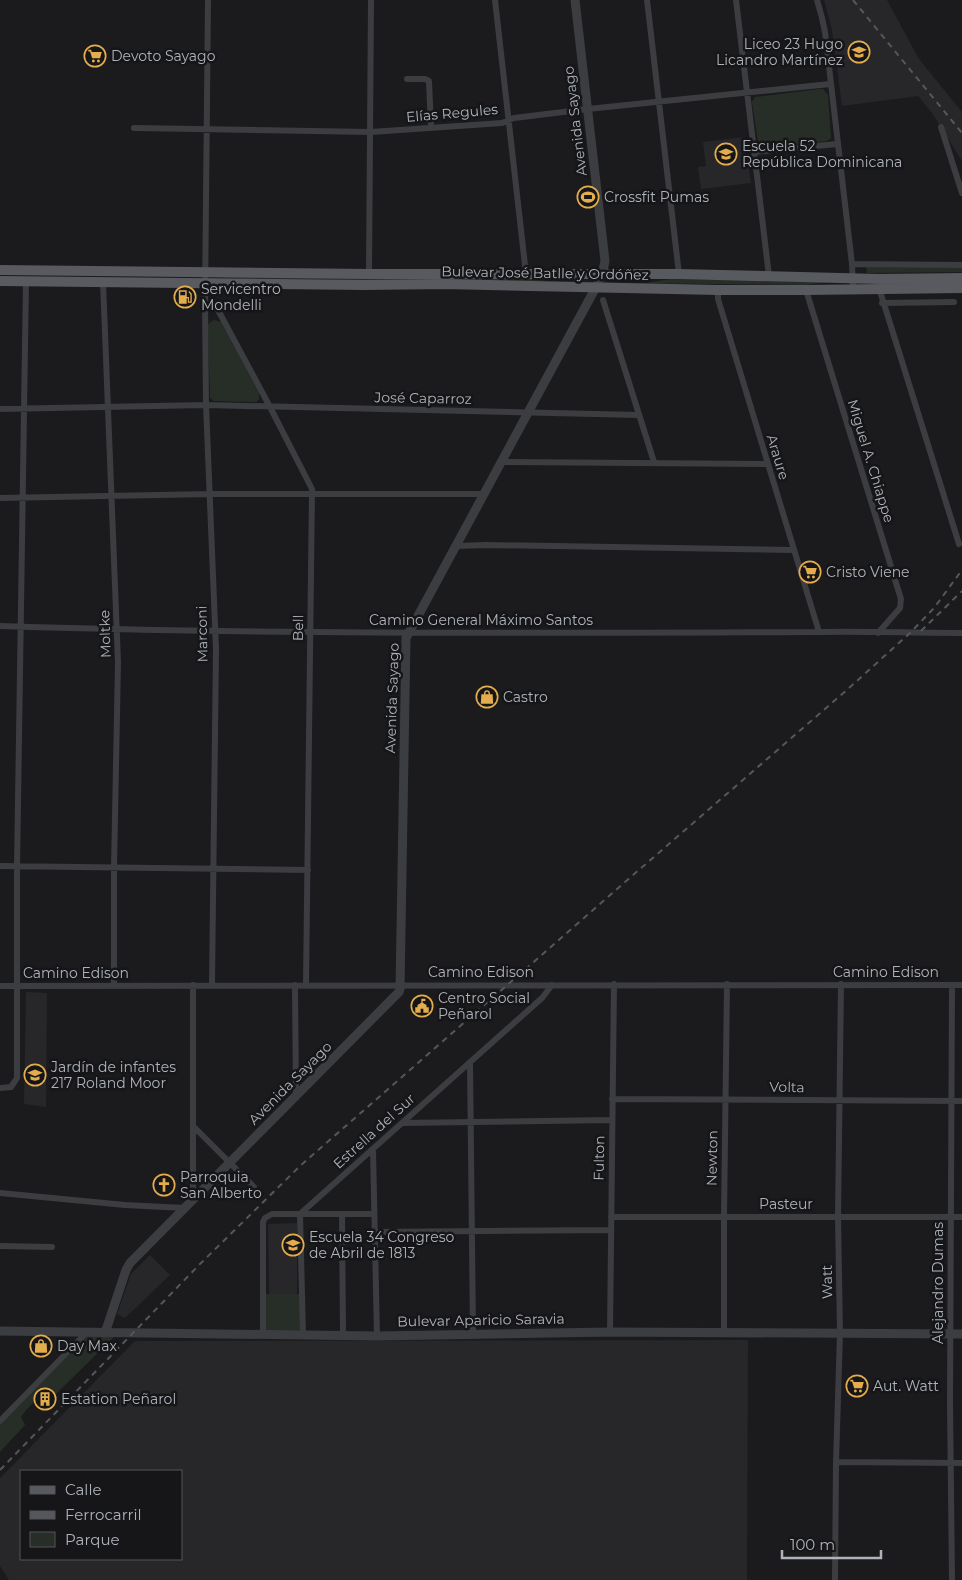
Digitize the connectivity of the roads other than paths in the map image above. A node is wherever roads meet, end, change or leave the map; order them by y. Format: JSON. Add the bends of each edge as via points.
{"nodes":[{"id":1,"x":208,"y":0,"type":"edge"},
{"id":2,"x":371,"y":0,"type":"edge"},
{"id":3,"x":495,"y":0,"type":"edge"},
{"id":4,"x":574,"y":0,"type":"edge"},
{"id":5,"x":648,"y":0,"type":"edge"},
{"id":6,"x":736,"y":0,"type":"edge"},
{"id":7,"x":817,"y":0,"type":"edge"},
{"id":8,"x":407,"y":79,"type":"dead end"},
{"id":9,"x":830,"y":84,"type":"junction"},
{"id":10,"x":747,"y":93,"type":"junction"},
{"id":11,"x":660,"y":102,"type":"junction"},
{"id":12,"x":588,"y":109,"type":"junction"},
{"id":13,"x":508,"y":121,"type":"junction"},
{"id":14,"x":941,"y":127,"type":"dead end"},
{"id":15,"x":134,"y":128,"type":"dead end"},
{"id":16,"x":431,"y":128,"type":"junction"},
{"id":17,"x":206,"y":130,"type":"junction"},
{"id":18,"x":371,"y":132,"type":"junction"},
{"id":19,"x":837,"y":144,"type":"junction"},
{"id":20,"x":754,"y":152,"type":"junction"},
{"id":21,"x":962,"y":193,"type":"edge"},
{"id":22,"x":852,"y":264,"type":"junction"},
{"id":23,"x":962,"y":265,"type":"edge"},
{"id":24,"x":0,"y":270,"type":"edge"},
{"id":25,"x":127,"y":272,"type":"junction"},
{"id":26,"x":204,"y":272,"type":"junction"},
{"id":27,"x":369,"y":274,"type":"junction"},
{"id":28,"x":526,"y":274,"type":"junction"},
{"id":29,"x":679,"y":274,"type":"junction"},
{"id":30,"x":602,"y":275,"type":"junction"},
{"id":31,"x":769,"y":276,"type":"junction"},
{"id":32,"x":962,"y":278,"type":"edge"},
{"id":33,"x":0,"y":281,"type":"edge"},
{"id":34,"x":26,"y":281,"type":"junction"},
{"id":35,"x":103,"y":282,"type":"junction"},
{"id":36,"x":127,"y":283,"type":"junction"},
{"id":37,"x":204,"y":284,"type":"junction"},
{"id":38,"x":853,"y":284,"type":"junction"},
{"id":39,"x":879,"y":284,"type":"junction"},
{"id":40,"x":596,"y":287,"type":"junction"},
{"id":41,"x":962,"y":288,"type":"edge"},
{"id":42,"x":718,"y":290,"type":"junction"},
{"id":43,"x":806,"y":290,"type":"junction"},
{"id":44,"x":604,"y":300,"type":"dead end"},
{"id":45,"x":205,"y":301,"type":"junction"},
{"id":46,"x":954,"y":302,"type":"dead end"},
{"id":47,"x":882,"y":303,"type":"junction"},
{"id":48,"x":206,"y":405,"type":"junction"},
{"id":49,"x":270,"y":407,"type":"junction"},
{"id":50,"x":107,"y":408,"type":"junction"},
{"id":51,"x":24,"y":409,"type":"junction"},
{"id":52,"x":0,"y":410,"type":"edge"},
{"id":53,"x":528,"y":413,"type":"junction"},
{"id":54,"x":639,"y":415,"type":"junction"},
{"id":55,"x":502,"y":462,"type":"junction"},
{"id":56,"x":654,"y":462,"type":"junction"},
{"id":57,"x":767,"y":464,"type":"junction"},
{"id":58,"x":211,"y":494,"type":"junction"},
{"id":59,"x":312,"y":494,"type":"junction"},
{"id":60,"x":484,"y":494,"type":"junction"},
{"id":61,"x":112,"y":496,"type":"junction"},
{"id":62,"x":22,"y":497,"type":"junction"},
{"id":63,"x":0,"y":498,"type":"edge"},
{"id":64,"x":959,"y":544,"type":"dead end"},
{"id":65,"x":456,"y":546,"type":"junction"},
{"id":66,"x":793,"y":550,"type":"junction"},
{"id":67,"x":0,"y":626,"type":"edge"},
{"id":68,"x":22,"y":627,"type":"junction"},
{"id":69,"x":117,"y":629,"type":"junction"},
{"id":70,"x":215,"y":631,"type":"junction"},
{"id":71,"x":310,"y":632,"type":"junction"},
{"id":72,"x":819,"y":632,"type":"junction"},
{"id":73,"x":408,"y":633,"type":"junction"},
{"id":74,"x":878,"y":633,"type":"junction"},
{"id":75,"x":962,"y":633,"type":"edge"},
{"id":76,"x":0,"y":866,"type":"edge"},
{"id":77,"x":17,"y":867,"type":"junction"},
{"id":78,"x":114,"y":868,"type":"junction"},
{"id":79,"x":212,"y":869,"type":"junction"},
{"id":80,"x":308,"y":870,"type":"junction"},
{"id":81,"x":212,"y":984,"type":"junction"},
{"id":82,"x":295,"y":984,"type":"junction"},
{"id":83,"x":306,"y":984,"type":"junction"},
{"id":84,"x":614,"y":984,"type":"junction"},
{"id":85,"x":727,"y":984,"type":"junction"},
{"id":86,"x":841,"y":984,"type":"junction"},
{"id":87,"x":114,"y":985,"type":"junction"},
{"id":88,"x":192,"y":985,"type":"junction"},
{"id":89,"x":401,"y":985,"type":"junction"},
{"id":90,"x":552,"y":985,"type":"junction"},
{"id":91,"x":952,"y":985,"type":"junction"},
{"id":92,"x":962,"y":985,"type":"edge"},
{"id":93,"x":0,"y":986,"type":"edge"},
{"id":94,"x":16,"y":986,"type":"junction"},
{"id":95,"x":470,"y":1062,"type":"junction"},
{"id":96,"x":0,"y":1088,"type":"edge"},
{"id":97,"x":296,"y":1098,"type":"junction"},
{"id":98,"x":612,"y":1099,"type":"junction"},
{"id":99,"x":726,"y":1099,"type":"junction"},
{"id":100,"x":839,"y":1100,"type":"junction"},
{"id":101,"x":951,"y":1101,"type":"junction"},
{"id":102,"x":962,"y":1101,"type":"edge"},
{"id":103,"x":612,"y":1120,"type":"junction"},
{"id":104,"x":402,"y":1123,"type":"junction"},
{"id":105,"x":472,"y":1123,"type":"junction"},
{"id":106,"x":193,"y":1126,"type":"junction"},
{"id":107,"x":373,"y":1149,"type":"junction"},
{"id":108,"x":229,"y":1163,"type":"junction"},
{"id":109,"x":254,"y":1187,"type":"dead end"},
{"id":110,"x":0,"y":1193,"type":"edge"},
{"id":111,"x":193,"y":1199,"type":"junction"},
{"id":112,"x":184,"y":1208,"type":"junction"},
{"id":113,"x":300,"y":1214,"type":"junction"},
{"id":114,"x":342,"y":1214,"type":"junction"},
{"id":115,"x":374,"y":1214,"type":"junction"},
{"id":116,"x":610,"y":1217,"type":"junction"},
{"id":117,"x":724,"y":1217,"type":"junction"},
{"id":118,"x":838,"y":1217,"type":"junction"},
{"id":119,"x":951,"y":1217,"type":"junction"},
{"id":120,"x":962,"y":1217,"type":"edge"},
{"id":121,"x":610,"y":1230,"type":"junction"},
{"id":122,"x":473,"y":1231,"type":"junction"},
{"id":123,"x":374,"y":1232,"type":"junction"},
{"id":124,"x":0,"y":1246,"type":"edge"},
{"id":125,"x":52,"y":1247,"type":"dead end"},
{"id":126,"x":0,"y":1331,"type":"edge"},
{"id":127,"x":87,"y":1332,"type":"junction"},
{"id":128,"x":610,"y":1332,"type":"junction"},
{"id":129,"x":105,"y":1333,"type":"junction"},
{"id":130,"x":724,"y":1333,"type":"junction"},
{"id":131,"x":840,"y":1333,"type":"junction"},
{"id":132,"x":263,"y":1334,"type":"junction"},
{"id":133,"x":473,"y":1334,"type":"junction"},
{"id":134,"x":951,"y":1334,"type":"junction"},
{"id":135,"x":962,"y":1334,"type":"edge"},
{"id":136,"x":303,"y":1335,"type":"junction"},
{"id":137,"x":342,"y":1335,"type":"junction"},
{"id":138,"x":377,"y":1336,"type":"junction"},
{"id":139,"x":0,"y":1421,"type":"edge"},
{"id":140,"x":836,"y":1462,"type":"junction"},
{"id":141,"x":950,"y":1463,"type":"junction"},
{"id":142,"x":962,"y":1463,"type":"edge"},
{"id":143,"x":836,"y":1580,"type":"edge"},
{"id":144,"x":952,"y":1580,"type":"edge"}],
"edges":[{"from":1,"to":17,"type":"street"},
{"from":2,"to":18,"type":"street"},
{"from":3,"to":13,"type":"street"},
{"from":4,"to":12,"type":"street","name":"Avenida Sayago"},
{"from":5,"to":11,"type":"street"},
{"from":6,"to":10,"type":"street"},
{"from":7,"to":9,"type":"street"},
{"from":8,"to":16,"type":"street","via":[[429,81]]},
{"from":9,"to":10,"type":"street","name":"Elías Regules"},
{"from":9,"to":19,"type":"street"},
{"from":10,"to":11,"type":"street","name":"Elías Regules"},
{"from":10,"to":20,"type":"street"},
{"from":11,"to":12,"type":"street","name":"Elías Regules"},
{"from":11,"to":29,"type":"street"},
{"from":12,"to":13,"type":"street","name":"Elías Regules"},
{"from":12,"to":30,"type":"street","name":"Avenida Sayago","via":[[605,261]]},
{"from":13,"to":16,"type":"street","name":"Elías Regules"},
{"from":13,"to":28,"type":"street"},
{"from":14,"to":21,"type":"street"},
{"from":15,"to":17,"type":"street","name":"Elías Regules"},
{"from":16,"to":18,"type":"street","name":"Elías Regules"},
{"from":17,"to":18,"type":"street","name":"Elías Regules"},
{"from":17,"to":26,"type":"street"},
{"from":18,"to":27,"type":"street"},
{"from":19,"to":20,"type":"street"},
{"from":19,"to":22,"type":"street"},
{"from":20,"to":31,"type":"street"},
{"from":22,"to":23,"type":"street"},
{"from":22,"to":38,"type":"street"},
{"from":24,"to":25,"type":"main road","name":"Bulevar José Batlle y Ordóñez"},
{"from":25,"to":26,"type":"main road","name":"Bulevar José Batlle y Ordóñez"},
{"from":25,"to":36,"type":"street"},
{"from":26,"to":27,"type":"main road","name":"Bulevar José Batlle y Ordóñez"},
{"from":26,"to":37,"type":"street"},
{"from":27,"to":28,"type":"main road","name":"Bulevar José Batlle y Ordóñez"},
{"from":28,"to":30,"type":"main road","name":"Bulevar José Batlle y Ordóñez"},
{"from":29,"to":30,"type":"main road","name":"Bulevar José Batlle y Ordóñez"},
{"from":29,"to":31,"type":"main road","name":"Bulevar José Batlle y Ordóñez"},
{"from":30,"to":40,"type":"street","name":"Avenida Sayago"},
{"from":31,"to":38,"type":"main road","name":"Bulevar José Batlle y Ordóñez"},
{"from":32,"to":39,"type":"main road","name":"Bulevar José Batlle y Ordóñez"},
{"from":33,"to":34,"type":"main road","name":"Bulevar José Batlle y Ordóñez"},
{"from":34,"to":35,"type":"main road","name":"Bulevar José Batlle y Ordóñez"},
{"from":34,"to":51,"type":"street"},
{"from":35,"to":36,"type":"main road","name":"Bulevar José Batlle y Ordóñez"},
{"from":35,"to":50,"type":"street","name":"Moltke"},
{"from":36,"to":37,"type":"main road","name":"Bulevar José Batlle y Ordóñez"},
{"from":37,"to":40,"type":"main road","name":"Bulevar José Batlle y Ordóñez"},
{"from":37,"to":45,"type":"street","name":"Marconi"},
{"from":38,"to":39,"type":"main road","name":"Bulevar José Batlle y Ordóñez"},
{"from":38,"to":43,"type":"main road","name":"Bulevar José Batlle y Ordóñez"},
{"from":39,"to":41,"type":"main road","name":"Bulevar José Batlle y Ordóñez"},
{"from":39,"to":47,"type":"street"},
{"from":40,"to":42,"type":"main road","name":"Bulevar José Batlle y Ordóñez"},
{"from":40,"to":53,"type":"street","name":"Avenida Sayago"},
{"from":42,"to":43,"type":"main road","name":"Bulevar José Batlle y Ordóñez"},
{"from":42,"to":57,"type":"street","name":"Araure","via":[[718,300]]},
{"from":43,"to":74,"type":"street","name":"Miguel A. Chiappe","via":[[901,599],[900,608]]},
{"from":44,"to":54,"type":"street"},
{"from":45,"to":48,"type":"street","name":"Marconi"},
{"from":45,"to":49,"type":"street","name":"Bell","via":[[218,310]]},
{"from":46,"to":47,"type":"street"},
{"from":47,"to":64,"type":"street"},
{"from":48,"to":49,"type":"street","name":"José Caparroz"},
{"from":48,"to":50,"type":"street","name":"José Caparroz"},
{"from":48,"to":58,"type":"street","name":"Marconi"},
{"from":49,"to":53,"type":"street","name":"José Caparroz"},
{"from":49,"to":59,"type":"street","name":"Bell","via":[[310,484]]},
{"from":50,"to":51,"type":"street","name":"José Caparroz"},
{"from":50,"to":61,"type":"street","name":"Moltke"},
{"from":51,"to":52,"type":"street","name":"José Caparroz"},
{"from":51,"to":62,"type":"street"},
{"from":53,"to":54,"type":"street","name":"José Caparroz"},
{"from":53,"to":55,"type":"street","name":"Avenida Sayago"},
{"from":54,"to":56,"type":"street"},
{"from":55,"to":56,"type":"street"},
{"from":55,"to":60,"type":"street","name":"Avenida Sayago"},
{"from":56,"to":57,"type":"street"},
{"from":57,"to":66,"type":"street","name":"Araure"},
{"from":58,"to":59,"type":"street"},
{"from":58,"to":61,"type":"street"},
{"from":58,"to":70,"type":"street","name":"Marconi"},
{"from":59,"to":60,"type":"street"},
{"from":59,"to":71,"type":"street","name":"Bell"},
{"from":60,"to":65,"type":"street","name":"Avenida Sayago"},
{"from":61,"to":62,"type":"street"},
{"from":61,"to":69,"type":"street","name":"Moltke"},
{"from":62,"to":63,"type":"street"},
{"from":62,"to":68,"type":"street"},
{"from":65,"to":66,"type":"street"},
{"from":65,"to":73,"type":"street","name":"Avenida Sayago"},
{"from":66,"to":72,"type":"street","name":"Araure"},
{"from":67,"to":68,"type":"street","name":"Camino General Máximo Santos"},
{"from":68,"to":69,"type":"street","name":"Camino General Máximo Santos"},
{"from":68,"to":77,"type":"street"},
{"from":69,"to":70,"type":"street","name":"Camino General Máximo Santos"},
{"from":69,"to":78,"type":"street","name":"Moltke"},
{"from":70,"to":71,"type":"street","name":"Camino General Máximo Santos"},
{"from":70,"to":79,"type":"street","name":"Marconi"},
{"from":71,"to":73,"type":"street","name":"Camino General Máximo Santos"},
{"from":71,"to":80,"type":"street","name":"Bell"},
{"from":72,"to":73,"type":"street","name":"Camino General Máximo Santos"},
{"from":72,"to":74,"type":"street","name":"Camino General Máximo Santos"},
{"from":73,"to":89,"type":"street","name":"Avenida Sayago","via":[[405,644]]},
{"from":74,"to":75,"type":"street","name":"Camino General Máximo Santos"},
{"from":76,"to":77,"type":"street"},
{"from":77,"to":78,"type":"street"},
{"from":77,"to":94,"type":"street"},
{"from":78,"to":79,"type":"street"},
{"from":78,"to":87,"type":"street","name":"Moltke"},
{"from":79,"to":80,"type":"street"},
{"from":79,"to":81,"type":"street","name":"Marconi"},
{"from":80,"to":83,"type":"street","name":"Bell"},
{"from":81,"to":82,"type":"street","name":"Camino Edison"},
{"from":81,"to":88,"type":"street","name":"Camino Edison"},
{"from":82,"to":83,"type":"street","name":"Camino Edison"},
{"from":82,"to":97,"type":"street"},
{"from":83,"to":89,"type":"street","name":"Camino Edison"},
{"from":84,"to":85,"type":"street","name":"Camino Edison"},
{"from":84,"to":90,"type":"street","name":"Camino Edison"},
{"from":84,"to":98,"type":"street","name":"Fulton"},
{"from":85,"to":86,"type":"street","name":"Camino Edison"},
{"from":85,"to":99,"type":"street","name":"Newton"},
{"from":86,"to":91,"type":"street","name":"Camino Edison"},
{"from":86,"to":100,"type":"street","name":"Watt"},
{"from":87,"to":88,"type":"street","name":"Camino Edison"},
{"from":87,"to":94,"type":"street","name":"Camino Edison"},
{"from":88,"to":106,"type":"street"},
{"from":89,"to":90,"type":"street","name":"Camino Edison"},
{"from":89,"to":97,"type":"street","name":"Avenida Sayago","via":[[399,992]]},
{"from":90,"to":95,"type":"street","name":"Estrella del Sur","via":[[542,998]]},
{"from":91,"to":92,"type":"street","name":"Camino Edison"},
{"from":91,"to":101,"type":"street","name":"Alejandro Dumas"},
{"from":93,"to":94,"type":"street","name":"Camino Edison"},
{"from":94,"to":96,"type":"street","via":[[17,1078],[14,1085]]},
{"from":95,"to":104,"type":"street","name":"Estrella del Sur"},
{"from":95,"to":105,"type":"street"},
{"from":97,"to":108,"type":"street","name":"Avenida Sayago"},
{"from":98,"to":99,"type":"street","name":"Volta"},
{"from":98,"to":103,"type":"street","name":"Fulton"},
{"from":99,"to":100,"type":"street","name":"Volta"},
{"from":99,"to":117,"type":"street","name":"Newton"},
{"from":100,"to":101,"type":"street","name":"Volta"},
{"from":100,"to":118,"type":"street","name":"Watt"},
{"from":101,"to":102,"type":"street","name":"Volta"},
{"from":101,"to":119,"type":"street","name":"Alejandro Dumas"},
{"from":103,"to":105,"type":"street"},
{"from":103,"to":116,"type":"street","name":"Fulton"},
{"from":104,"to":105,"type":"street"},
{"from":104,"to":107,"type":"street","name":"Estrella del Sur"},
{"from":105,"to":122,"type":"street"},
{"from":106,"to":108,"type":"street"},
{"from":106,"to":111,"type":"street"},
{"from":107,"to":113,"type":"street","name":"Estrella del Sur"},
{"from":107,"to":115,"type":"street"},
{"from":108,"to":109,"type":"street"},
{"from":108,"to":111,"type":"street","name":"Avenida Sayago"},
{"from":110,"to":112,"type":"street"},
{"from":111,"to":112,"type":"street","name":"Avenida Sayago"},
{"from":112,"to":129,"type":"street","name":"Avenida Sayago","via":[[130,1263]]},
{"from":113,"to":114,"type":"street"},
{"from":113,"to":132,"type":"street","via":[[272,1214],[263,1222]]},
{"from":113,"to":136,"type":"street"},
{"from":114,"to":115,"type":"street"},
{"from":114,"to":137,"type":"street"},
{"from":115,"to":123,"type":"street"},
{"from":116,"to":117,"type":"street","name":"Pasteur"},
{"from":116,"to":121,"type":"street","name":"Fulton"},
{"from":117,"to":118,"type":"street","name":"Pasteur"},
{"from":117,"to":130,"type":"street","name":"Newton"},
{"from":118,"to":119,"type":"street","name":"Pasteur"},
{"from":118,"to":131,"type":"street","name":"Watt"},
{"from":119,"to":120,"type":"street","name":"Pasteur"},
{"from":119,"to":134,"type":"street","name":"Alejandro Dumas"},
{"from":121,"to":122,"type":"street"},
{"from":121,"to":128,"type":"street","name":"Fulton"},
{"from":122,"to":123,"type":"street"},
{"from":122,"to":133,"type":"street"},
{"from":123,"to":138,"type":"street"},
{"from":124,"to":125,"type":"street"},
{"from":126,"to":127,"type":"street","name":"Bulevar Aparicio Saravia"},
{"from":127,"to":129,"type":"street","name":"Bulevar Aparicio Saravia"},
{"from":127,"to":139,"type":"street"},
{"from":128,"to":130,"type":"street","name":"Bulevar Aparicio Saravia"},
{"from":128,"to":133,"type":"street","name":"Bulevar Aparicio Saravia"},
{"from":129,"to":132,"type":"street","name":"Bulevar Aparicio Saravia"},
{"from":130,"to":131,"type":"street","name":"Bulevar Aparicio Saravia"},
{"from":131,"to":134,"type":"street","name":"Bulevar Aparicio Saravia"},
{"from":131,"to":140,"type":"street","name":"Watt"},
{"from":132,"to":136,"type":"street","name":"Bulevar Aparicio Saravia"},
{"from":133,"to":138,"type":"street","name":"Bulevar Aparicio Saravia"},
{"from":134,"to":135,"type":"street","name":"Bulevar Aparicio Saravia"},
{"from":134,"to":141,"type":"street","name":"Alejandro Dumas"},
{"from":136,"to":137,"type":"street","name":"Bulevar Aparicio Saravia"},
{"from":137,"to":138,"type":"street","name":"Bulevar Aparicio Saravia"},
{"from":140,"to":141,"type":"street"},
{"from":140,"to":143,"type":"street","name":"Watt"},
{"from":141,"to":142,"type":"street"},
{"from":141,"to":144,"type":"street","name":"Alejandro Dumas"}]}
